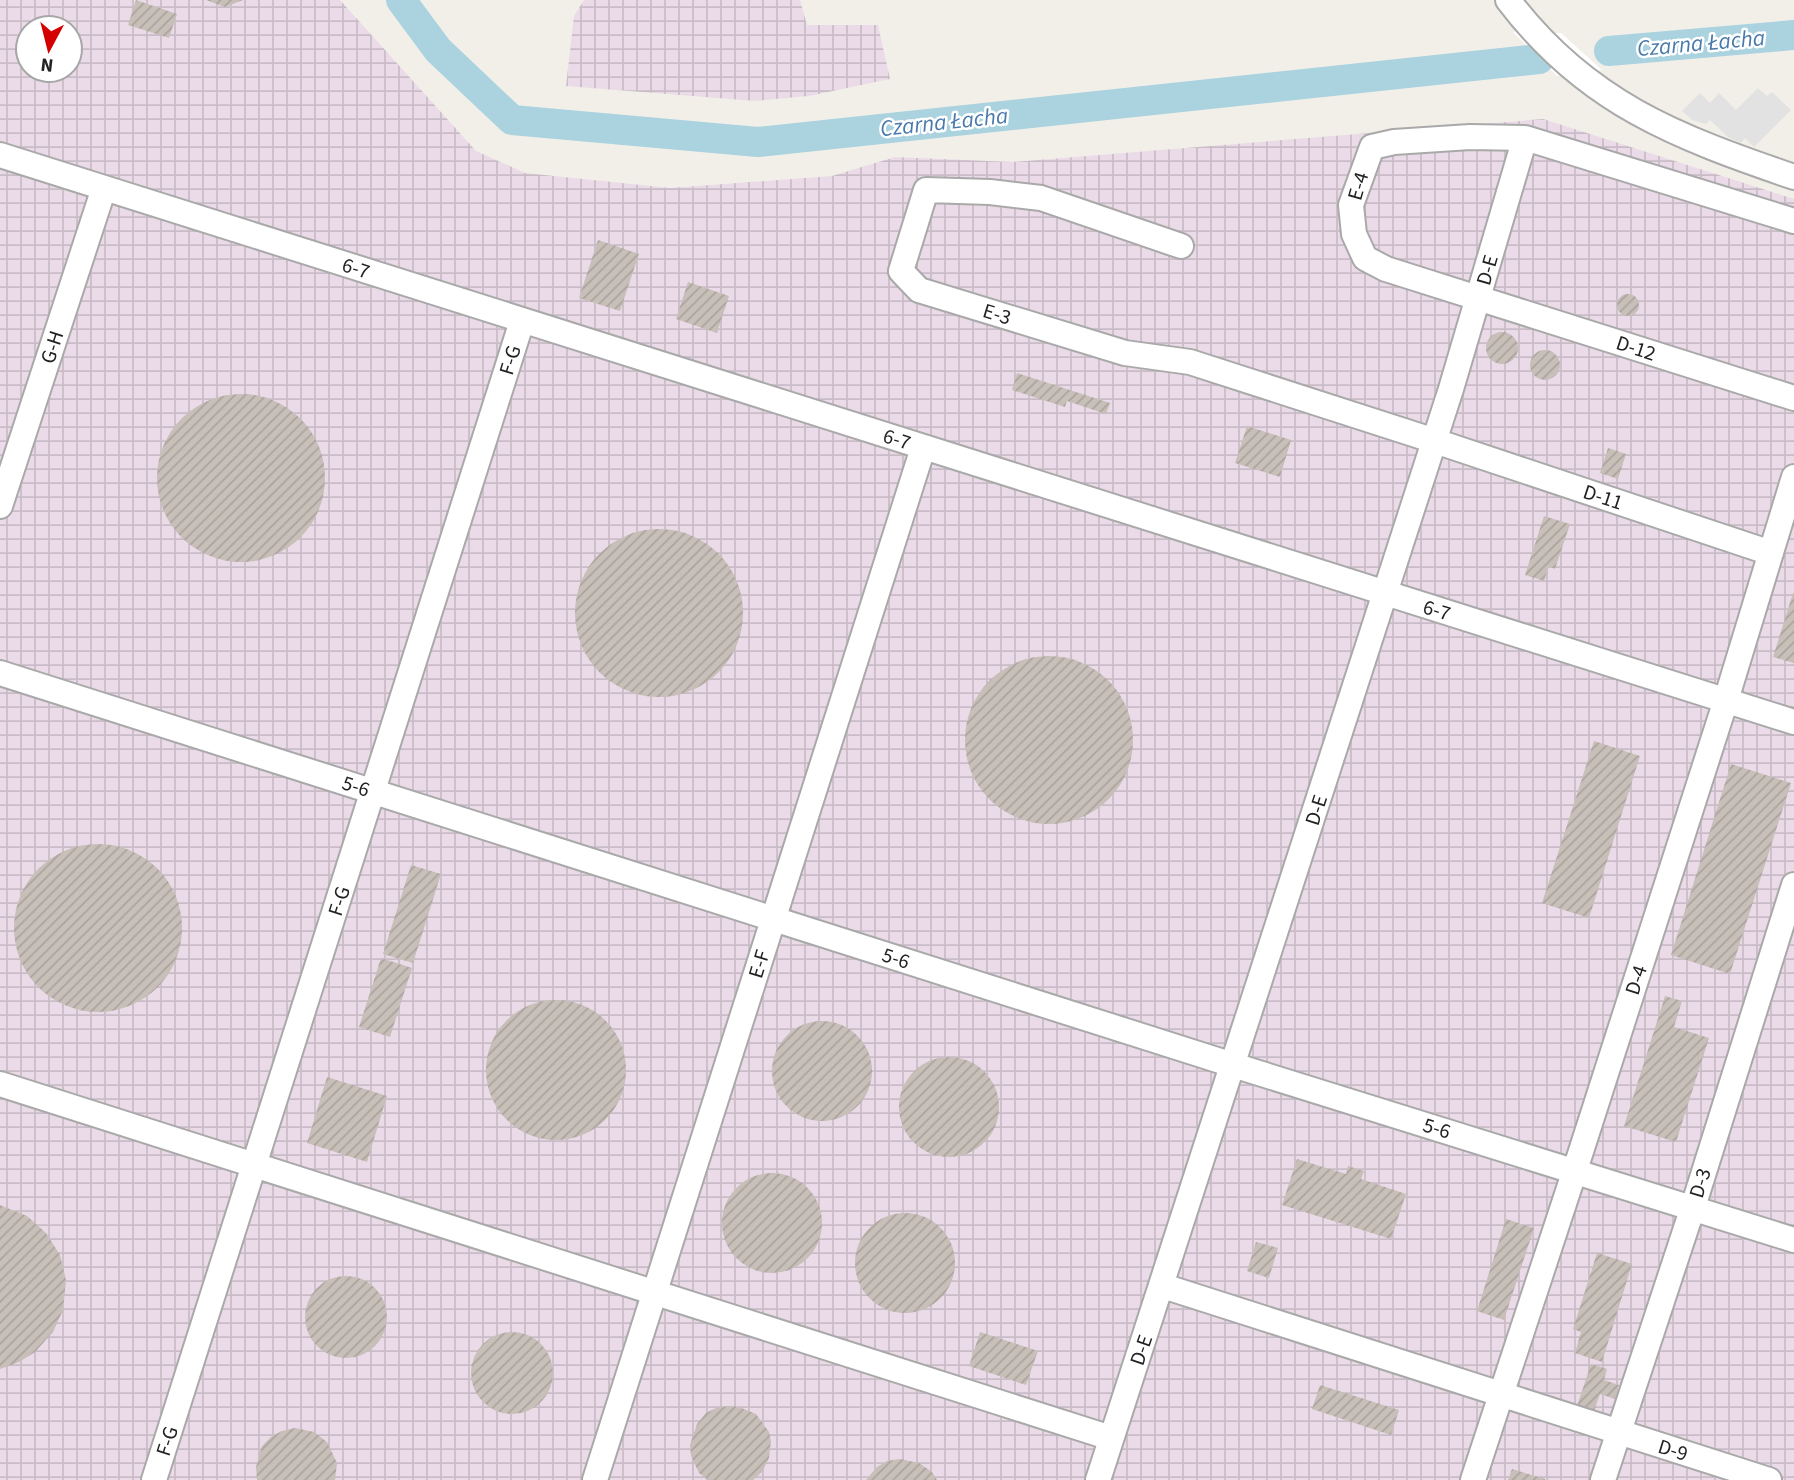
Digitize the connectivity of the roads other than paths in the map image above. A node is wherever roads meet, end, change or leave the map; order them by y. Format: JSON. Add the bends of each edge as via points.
{"nodes":[{"id":1,"x":1508,"y":0,"type":"edge"},
{"id":2,"x":1525,"y":138,"type":"junction"},
{"id":3,"x":0,"y":155,"type":"edge"},
{"id":4,"x":1794,"y":177,"type":"edge"},
{"id":5,"x":104,"y":188,"type":"junction"},
{"id":6,"x":1794,"y":221,"type":"edge"},
{"id":7,"x":1181,"y":246,"type":"dead end"},
{"id":8,"x":1479,"y":297,"type":"junction"},
{"id":9,"x":522,"y":321,"type":"junction"},
{"id":10,"x":1794,"y":398,"type":"edge"},
{"id":11,"x":1435,"y":441,"type":"junction"},
{"id":12,"x":923,"y":447,"type":"junction"},
{"id":13,"x":1794,"y":477,"type":"edge"},
{"id":14,"x":0,"y":506,"type":"edge"},
{"id":15,"x":1771,"y":553,"type":"junction"},
{"id":16,"x":1385,"y":594,"type":"junction"},
{"id":17,"x":0,"y":673,"type":"edge"},
{"id":18,"x":1726,"y":700,"type":"junction"},
{"id":19,"x":1794,"y":722,"type":"edge"},
{"id":20,"x":374,"y":792,"type":"junction"},
{"id":21,"x":1792,"y":897,"type":"edge"},
{"id":22,"x":773,"y":919,"type":"junction"},
{"id":23,"x":1233,"y":1065,"type":"junction"},
{"id":24,"x":0,"y":1084,"type":"edge"},
{"id":25,"x":255,"y":1165,"type":"junction"},
{"id":26,"x":1575,"y":1170,"type":"junction"},
{"id":27,"x":1693,"y":1207,"type":"junction"},
{"id":28,"x":1794,"y":1240,"type":"edge"},
{"id":29,"x":1163,"y":1286,"type":"junction"},
{"id":30,"x":655,"y":1293,"type":"junction"},
{"id":31,"x":1500,"y":1395,"type":"junction"},
{"id":32,"x":1618,"y":1433,"type":"junction"},
{"id":33,"x":1111,"y":1438,"type":"junction"},
{"id":34,"x":154,"y":1480,"type":"edge"},
{"id":35,"x":595,"y":1480,"type":"edge"},
{"id":36,"x":1098,"y":1480,"type":"edge"},
{"id":37,"x":1473,"y":1480,"type":"edge"},
{"id":38,"x":1603,"y":1480,"type":"edge"},
{"id":39,"x":1769,"y":1480,"type":"edge"}],
"edges":[{"from":1,"to":4,"type":"street","via":[[1534,33],[1577,73],[1649,121]]},
{"from":2,"to":6,"type":"street"},
{"from":2,"to":8,"type":"street","name":"D-E"},
{"from":2,"to":8,"type":"street","name":"E-4","via":[[1470,137],[1372,146],[1351,205],[1354,234],[1365,258],[1386,269]]},
{"from":3,"to":5,"type":"street","name":"6-7"},
{"from":5,"to":9,"type":"street","name":"6-7"},
{"from":5,"to":14,"type":"street","name":"G-H"},
{"from":7,"to":11,"type":"street","name":"E-3","via":[[1041,198],[926,190],[901,271],[919,290],[1125,353],[1190,362]]},
{"from":8,"to":10,"type":"street","name":"D-12"},
{"from":8,"to":11,"type":"street","name":"D-E"},
{"from":9,"to":12,"type":"street","name":"6-7"},
{"from":9,"to":20,"type":"street","name":"F-G"},
{"from":11,"to":15,"type":"street","name":"D-11"},
{"from":11,"to":16,"type":"street","name":"D-E"},
{"from":12,"to":16,"type":"street","name":"6-7"},
{"from":12,"to":22,"type":"street","name":"E-F"},
{"from":13,"to":15,"type":"street","name":"D-4"},
{"from":15,"to":18,"type":"street","name":"D-4"},
{"from":16,"to":18,"type":"street","name":"6-7"},
{"from":16,"to":23,"type":"street","name":"D-E"},
{"from":17,"to":20,"type":"street","name":"5-6"},
{"from":18,"to":19,"type":"street","name":"6-7"},
{"from":18,"to":26,"type":"street","name":"D-4"},
{"from":20,"to":22,"type":"street","name":"5-6"},
{"from":20,"to":25,"type":"street","name":"F-G"},
{"from":21,"to":27,"type":"street","name":"D-3"},
{"from":22,"to":23,"type":"street","name":"5-6"},
{"from":22,"to":30,"type":"street","name":"E-F"},
{"from":23,"to":26,"type":"street","name":"5-6"},
{"from":23,"to":29,"type":"street","name":"D-E"},
{"from":24,"to":25,"type":"street"},
{"from":25,"to":30,"type":"street"},
{"from":25,"to":34,"type":"street","name":"F-G"},
{"from":26,"to":27,"type":"street","name":"5-6"},
{"from":26,"to":31,"type":"street","name":"D-4"},
{"from":27,"to":28,"type":"street","name":"5-6"},
{"from":27,"to":32,"type":"street","name":"D-3"},
{"from":29,"to":31,"type":"street","name":"D-9"},
{"from":29,"to":33,"type":"street","name":"D-E"},
{"from":30,"to":33,"type":"street"},
{"from":30,"to":35,"type":"street","name":"E-F"},
{"from":31,"to":32,"type":"street","name":"D-9"},
{"from":31,"to":37,"type":"street","name":"D-4"},
{"from":32,"to":38,"type":"street","name":"D-3"},
{"from":32,"to":39,"type":"street","name":"D-9"},
{"from":33,"to":36,"type":"street","name":"D-E"}]}
